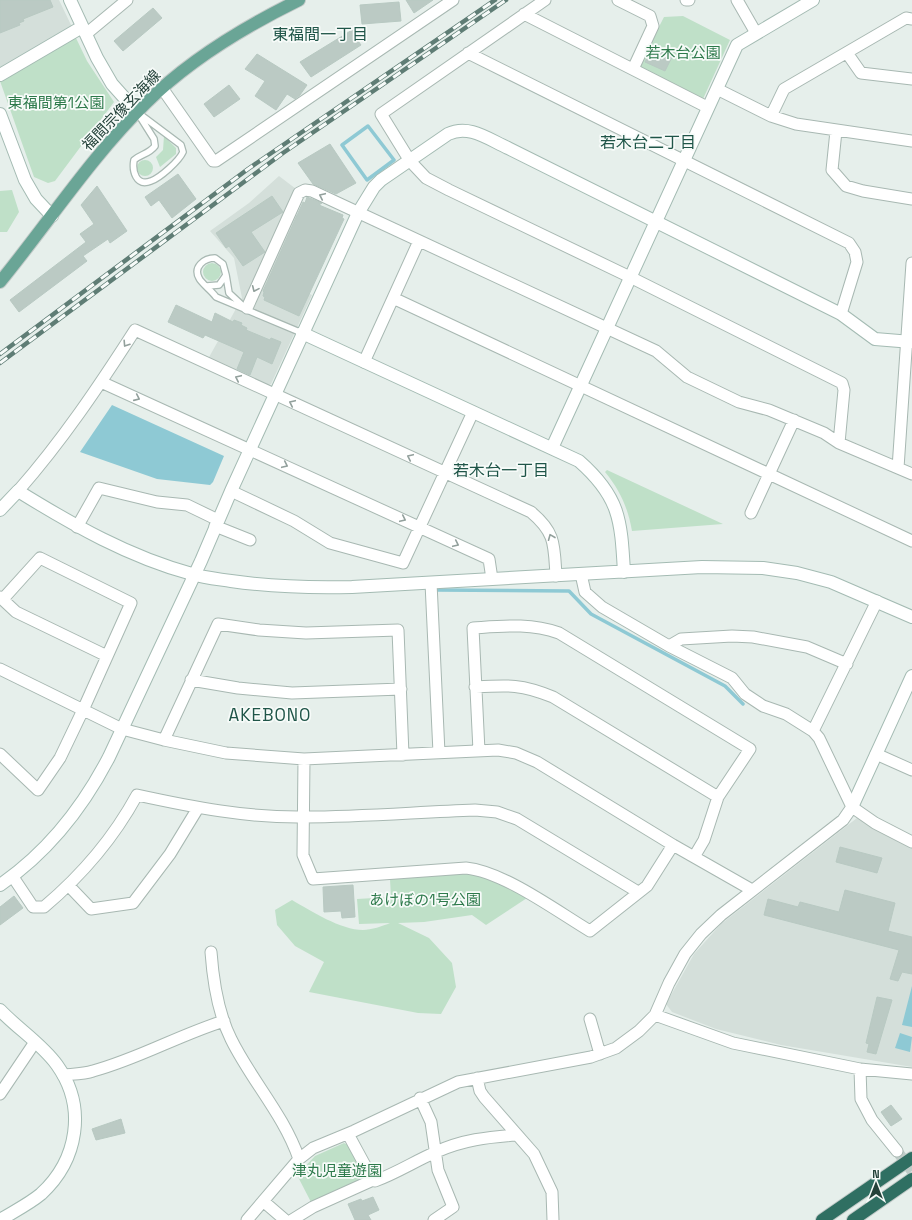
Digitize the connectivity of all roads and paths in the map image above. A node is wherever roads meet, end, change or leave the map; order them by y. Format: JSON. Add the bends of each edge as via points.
{"nodes":[{"id":1,"x":70,"y":0,"type":"edge"},
{"id":2,"x":127,"y":0,"type":"edge"},
{"id":3,"x":299,"y":0,"type":"edge"},
{"id":4,"x":453,"y":0,"type":"edge"},
{"id":5,"x":546,"y":0,"type":"edge"},
{"id":6,"x":618,"y":0,"type":"edge"},
{"id":7,"x":736,"y":0,"type":"edge"},
{"id":8,"x":813,"y":0,"type":"edge"},
{"id":9,"x":524,"y":14,"type":"junction"},
{"id":10,"x":912,"y":19,"type":"edge"},
{"id":11,"x":84,"y":31,"type":"junction"},
{"id":12,"x":756,"y":33,"type":"junction"},
{"id":13,"x":468,"y":53,"type":"junction"},
{"id":14,"x":847,"y":53,"type":"junction"},
{"id":15,"x":633,"y":69,"type":"junction"},
{"id":16,"x":0,"y":75,"type":"edge"},
{"id":17,"x":912,"y":79,"type":"edge"},
{"id":18,"x":162,"y":88,"type":"junction"},
{"id":19,"x":717,"y":89,"type":"junction"},
{"id":20,"x":707,"y":107,"type":"junction"},
{"id":21,"x":137,"y":112,"type":"junction"},
{"id":22,"x":0,"y":114,"type":"edge"},
{"id":23,"x":771,"y":116,"type":"junction"},
{"id":24,"x":836,"y":131,"type":"junction"},
{"id":25,"x":912,"y":141,"type":"edge"},
{"id":26,"x":683,"y":160,"type":"junction"},
{"id":27,"x":410,"y":161,"type":"junction"},
{"id":28,"x":912,"y":198,"type":"edge"},
{"id":29,"x":358,"y":213,"type":"junction"},
{"id":30,"x":52,"y":216,"type":"junction"},
{"id":31,"x":655,"y":222,"type":"junction"},
{"id":32,"x":419,"y":241,"type":"junction"},
{"id":33,"x":912,"y":263,"type":"edge"},
{"id":34,"x":226,"y":275,"type":"junction"},
{"id":35,"x":630,"y":277,"type":"junction"},
{"id":36,"x":0,"y":282,"type":"edge"},
{"id":37,"x":207,"y":286,"type":"junction"},
{"id":38,"x":393,"y":298,"type":"junction"},
{"id":39,"x":247,"y":308,"type":"junction"},
{"id":40,"x":841,"y":314,"type":"junction"},
{"id":41,"x":607,"y":328,"type":"junction"},
{"id":42,"x":302,"y":333,"type":"junction"},
{"id":43,"x":910,"y":342,"type":"edge"},
{"id":44,"x":364,"y":362,"type":"junction"},
{"id":45,"x":102,"y":382,"type":"junction"},
{"id":46,"x":581,"y":386,"type":"junction"},
{"id":47,"x":274,"y":394,"type":"junction"},
{"id":48,"x":473,"y":412,"type":"junction"},
{"id":49,"x":794,"y":420,"type":"junction"},
{"id":50,"x":839,"y":443,"type":"junction"},
{"id":51,"x":552,"y":448,"type":"junction"},
{"id":52,"x":250,"y":449,"type":"junction"},
{"id":53,"x":898,"y":468,"type":"junction"},
{"id":54,"x":446,"y":473,"type":"junction"},
{"id":55,"x":769,"y":474,"type":"junction"},
{"id":56,"x":912,"y":474,"type":"edge"},
{"id":57,"x":18,"y":491,"type":"junction"},
{"id":58,"x":230,"y":491,"type":"junction"},
{"id":59,"x":0,"y":510,"type":"edge"},
{"id":60,"x":751,"y":513,"type":"dead end"},
{"id":61,"x":216,"y":523,"type":"junction"},
{"id":62,"x":77,"y":527,"type":"junction"},
{"id":63,"x":421,"y":527,"type":"junction"},
{"id":64,"x":250,"y":540,"type":"dead end"},
{"id":65,"x":912,"y":541,"type":"edge"},
{"id":66,"x":624,"y":572,"type":"junction"},
{"id":67,"x":581,"y":574,"type":"junction"},
{"id":68,"x":194,"y":575,"type":"junction"},
{"id":69,"x":556,"y":576,"type":"junction"},
{"id":70,"x":492,"y":579,"type":"junction"},
{"id":71,"x":431,"y":583,"type":"junction"},
{"id":72,"x":1,"y":598,"type":"edge"},
{"id":73,"x":877,"y":600,"type":"junction"},
{"id":74,"x":912,"y":617,"type":"edge"},
{"id":75,"x":669,"y":646,"type":"junction"},
{"id":76,"x":107,"y":656,"type":"junction"},
{"id":77,"x":847,"y":664,"type":"junction"},
{"id":78,"x":0,"y":669,"type":"edge"},
{"id":79,"x":912,"y":676,"type":"edge"},
{"id":80,"x":191,"y":680,"type":"junction"},
{"id":81,"x":475,"y":687,"type":"junction"},
{"id":82,"x":401,"y":690,"type":"junction"},
{"id":83,"x":908,"y":696,"type":"edge"},
{"id":84,"x":84,"y":710,"type":"junction"},
{"id":85,"x":122,"y":729,"type":"junction"},
{"id":86,"x":813,"y":731,"type":"junction"},
{"id":87,"x":164,"y":740,"type":"junction"},
{"id":88,"x":479,"y":752,"type":"junction"},
{"id":89,"x":439,"y":753,"type":"junction"},
{"id":90,"x":0,"y":754,"type":"edge"},
{"id":91,"x":876,"y":754,"type":"junction"},
{"id":92,"x":403,"y":755,"type":"junction"},
{"id":93,"x":304,"y":759,"type":"junction"},
{"id":94,"x":912,"y":770,"type":"edge"},
{"id":95,"x":718,"y":797,"type":"junction"},
{"id":96,"x":852,"y":807,"type":"junction"},
{"id":97,"x":198,"y":808,"type":"junction"},
{"id":98,"x":304,"y":817,"type":"junction"},
{"id":99,"x":912,"y":842,"type":"edge"},
{"id":100,"x":672,"y":845,"type":"junction"},
{"id":101,"x":694,"y":857,"type":"junction"},
{"id":102,"x":12,"y":877,"type":"junction"},
{"id":103,"x":0,"y":885,"type":"edge"},
{"id":104,"x":69,"y":886,"type":"junction"},
{"id":105,"x":752,"y":890,"type":"junction"},
{"id":106,"x":638,"y":892,"type":"junction"},
{"id":107,"x":212,"y":952,"type":"dead end"},
{"id":108,"x":0,"y":1010,"type":"edge"},
{"id":109,"x":655,"y":1015,"type":"junction"},
{"id":110,"x":590,"y":1019,"type":"dead end"},
{"id":111,"x":224,"y":1021,"type":"junction"},
{"id":112,"x":35,"y":1042,"type":"junction"},
{"id":113,"x":600,"y":1054,"type":"junction"},
{"id":114,"x":860,"y":1068,"type":"junction"},
{"id":115,"x":912,"y":1074,"type":"edge"},
{"id":116,"x":63,"y":1075,"type":"junction"},
{"id":117,"x":477,"y":1078,"type":"junction"},
{"id":118,"x":0,"y":1094,"type":"edge"},
{"id":119,"x":420,"y":1098,"type":"junction"},
{"id":120,"x":348,"y":1134,"type":"junction"},
{"id":121,"x":516,"y":1135,"type":"junction"},
{"id":122,"x":437,"y":1151,"type":"junction"},
{"id":123,"x":897,"y":1151,"type":"tunnel mouth"},
{"id":124,"x":912,"y":1158,"type":"edge"},
{"id":125,"x":299,"y":1159,"type":"junction"},
{"id":126,"x":912,"y":1179,"type":"edge"},
{"id":127,"x":373,"y":1180,"type":"junction"},
{"id":128,"x":263,"y":1201,"type":"junction"},
{"id":129,"x":0,"y":1220,"type":"edge"},
{"id":130,"x":247,"y":1220,"type":"edge"},
{"id":131,"x":285,"y":1220,"type":"edge"},
{"id":132,"x":292,"y":1220,"type":"edge"},
{"id":133,"x":434,"y":1220,"type":"edge"},
{"id":134,"x":553,"y":1220,"type":"edge"},
{"id":135,"x":822,"y":1220,"type":"edge"},
{"id":136,"x":853,"y":1220,"type":"edge"}],
"edges":[{"from":1,"to":11,"type":"street"},
{"from":2,"to":11,"type":"street"},
{"from":3,"to":18,"type":"main road","name":"福間宗像玄海線","via":[[230,37],[201,56]]},
{"from":4,"to":18,"type":"street","via":[[216,162]]},
{"from":5,"to":9,"type":"street"},
{"from":6,"to":15,"type":"street","via":[[653,20],[654,26]]},
{"from":7,"to":12,"type":"street"},
{"from":8,"to":12,"type":"street"},
{"from":9,"to":13,"type":"street"},
{"from":9,"to":15,"type":"street"},
{"from":10,"to":14,"type":"street","via":[[906,18]]},
{"from":11,"to":16,"type":"street"},
{"from":11,"to":21,"type":"street","via":[[112,84]]},
{"from":12,"to":19,"type":"street","via":[[737,45]]},
{"from":13,"to":26,"type":"street"},
{"from":13,"to":27,"type":"street","via":[[381,114]]},
{"from":14,"to":17,"type":"street","via":[[861,73]]},
{"from":14,"to":23,"type":"street","via":[[784,89]]},
{"from":15,"to":20,"type":"street"},
{"from":18,"to":21,"type":"main road","name":"福間宗像玄海線"},
{"from":19,"to":20,"type":"street"},
{"from":19,"to":23,"type":"street"},
{"from":20,"to":26,"type":"street"},
{"from":21,"to":21,"type":"lane","via":[[181,145],[183,152],[180,160],[150,182],[136,179],[132,172],[134,160],[139,155],[150,152],[155,146],[154,138]]},
{"from":21,"to":30,"type":"main road","name":"福間宗像玄海線","via":[[87,170]]},
{"from":22,"to":30,"type":"street","via":[[25,180]]},
{"from":23,"to":24,"type":"street","via":[[796,124]]},
{"from":24,"to":25,"type":"street"},
{"from":24,"to":28,"type":"street","via":[[832,170],[846,186]]},
{"from":26,"to":31,"type":"street"},
{"from":26,"to":40,"type":"street","via":[[849,243],[856,252],[857,262]]},
{"from":27,"to":29,"type":"street","via":[[374,187]]},
{"from":27,"to":31,"type":"street","via":[[448,134],[465,130]]},
{"from":27,"to":35,"type":"street","via":[[426,178]]},
{"from":29,"to":32,"type":"street"},
{"from":29,"to":39,"type":"street","one_way":true,"via":[[312,191],[305,190],[299,194]]},
{"from":29,"to":42,"type":"street"},
{"from":30,"to":36,"type":"main road","name":"福間宗像玄海線"},
{"from":31,"to":35,"type":"street"},
{"from":31,"to":40,"type":"street"},
{"from":32,"to":38,"type":"street"},
{"from":32,"to":41,"type":"street"},
{"from":33,"to":43,"type":"street"},
{"from":34,"to":37,"type":"lane","via":[[219,285]]},
{"from":34,"to":37,"type":"lane","via":[[226,269],[219,260],[204,260],[197,271],[202,283]]},
{"from":34,"to":39,"type":"lane","via":[[229,293]]},
{"from":35,"to":41,"type":"street"},
{"from":35,"to":50,"type":"street","via":[[842,383],[844,390]]},
{"from":37,"to":39,"type":"lane","via":[[216,297]]},
{"from":38,"to":44,"type":"street"},
{"from":38,"to":46,"type":"street"},
{"from":39,"to":42,"type":"lane"},
{"from":40,"to":43,"type":"street","via":[[875,339]]},
{"from":41,"to":46,"type":"street"},
{"from":41,"to":49,"type":"street","via":[[656,351],[687,377],[739,402]]},
{"from":42,"to":44,"type":"street"},
{"from":42,"to":47,"type":"street"},
{"from":43,"to":53,"type":"street"},
{"from":44,"to":48,"type":"street"},
{"from":47,"to":45,"type":"street","one_way":true,"via":[[135,330]]},
{"from":45,"to":52,"type":"street","one_way":true},
{"from":45,"to":57,"type":"street","via":[[45,460]]},
{"from":46,"to":51,"type":"street"},
{"from":46,"to":55,"type":"street"},
{"from":47,"to":52,"type":"street"},
{"from":54,"to":47,"type":"street","one_way":true},
{"from":48,"to":51,"type":"street"},
{"from":48,"to":54,"type":"street"},
{"from":49,"to":50,"type":"street","via":[[824,433]]},
{"from":49,"to":55,"type":"street"},
{"from":50,"to":53,"type":"street"},
{"from":51,"to":66,"type":"street","via":[[579,461],[596,476],[613,500],[619,517]]},
{"from":52,"to":58,"type":"street"},
{"from":52,"to":63,"type":"street","one_way":true},
{"from":53,"to":56,"type":"street"},
{"from":54,"to":63,"type":"street"},
{"from":69,"to":54,"type":"street","one_way":true,"via":[[553,540],[545,524],[531,512]]},
{"from":55,"to":60,"type":"street"},
{"from":55,"to":65,"type":"street"},
{"from":57,"to":59,"type":"street"},
{"from":57,"to":62,"type":"street"},
{"from":58,"to":61,"type":"street"},
{"from":58,"to":63,"type":"street","via":[[294,521],[330,542],[403,563]]},
{"from":61,"to":62,"type":"street","via":[[187,506],[157,502],[99,488]]},
{"from":61,"to":64,"type":"street"},
{"from":61,"to":68,"type":"street"},
{"from":62,"to":68,"type":"street","via":[[127,551]]},
{"from":63,"to":70,"type":"street","one_way":true,"via":[[489,559]]},
{"from":66,"to":67,"type":"street"},
{"from":66,"to":73,"type":"street","via":[[702,567],[763,568],[831,582]]},
{"from":67,"to":69,"type":"street"},
{"from":67,"to":75,"type":"street","via":[[585,592],[602,607]]},
{"from":68,"to":71,"type":"street","via":[[305,588]]},
{"from":68,"to":85,"type":"street"},
{"from":69,"to":70,"type":"street"},
{"from":70,"to":71,"type":"street"},
{"from":71,"to":89,"type":"street"},
{"from":72,"to":76,"type":"street","via":[[16,612]]},
{"from":72,"to":76,"type":"street","via":[[40,558],[131,603]]},
{"from":73,"to":74,"type":"street"},
{"from":73,"to":77,"type":"street"},
{"from":75,"to":77,"type":"street","via":[[680,639],[752,637],[808,647]]},
{"from":75,"to":86,"type":"street","via":[[732,678],[745,694],[763,706],[786,714]]},
{"from":76,"to":84,"type":"street"},
{"from":77,"to":86,"type":"street"},
{"from":78,"to":84,"type":"street"},
{"from":79,"to":83,"type":"street"},
{"from":80,"to":82,"type":"street","via":[[292,693]]},
{"from":80,"to":82,"type":"street","via":[[218,624],[306,633],[398,630]]},
{"from":80,"to":87,"type":"street"},
{"from":81,"to":88,"type":"street"},
{"from":81,"to":95,"type":"street","via":[[511,685],[531,688],[553,696]]},
{"from":81,"to":95,"type":"street","via":[[473,628],[541,627],[559,633],[750,749]]},
{"from":82,"to":92,"type":"street"},
{"from":83,"to":91,"type":"street"},
{"from":84,"to":85,"type":"street"},
{"from":84,"to":90,"type":"street","via":[[60,758],[38,790]]},
{"from":85,"to":87,"type":"street"},
{"from":85,"to":102,"type":"street","via":[[92,789],[72,819],[41,852]]},
{"from":86,"to":96,"type":"street","via":[[819,738]]},
{"from":87,"to":93,"type":"street","via":[[226,753]]},
{"from":88,"to":89,"type":"street"},
{"from":88,"to":100,"type":"street","via":[[498,750],[537,762]]},
{"from":89,"to":92,"type":"street"},
{"from":91,"to":94,"type":"street"},
{"from":91,"to":96,"type":"street"},
{"from":92,"to":93,"type":"street"},
{"from":93,"to":98,"type":"street"},
{"from":95,"to":101,"type":"street","via":[[704,840]]},
{"from":96,"to":99,"type":"street","via":[[875,823]]},
{"from":96,"to":105,"type":"street","via":[[843,820]]},
{"from":97,"to":98,"type":"street"},
{"from":97,"to":104,"type":"street","via":[[137,795],[105,846]]},
{"from":97,"to":104,"type":"street","via":[[170,854],[133,903],[91,909]]},
{"from":98,"to":106,"type":"street","via":[[475,810],[497,812],[517,819]]},
{"from":98,"to":106,"type":"street","via":[[303,855],[313,879],[466,868],[480,870],[501,878],[590,931]]},
{"from":100,"to":101,"type":"street"},
{"from":100,"to":106,"type":"street","via":[[647,886]]},
{"from":101,"to":105,"type":"street"},
{"from":102,"to":103,"type":"street"},
{"from":102,"to":104,"type":"street","via":[[33,907],[44,907]]},
{"from":105,"to":109,"type":"street","via":[[701,934],[685,954]]},
{"from":107,"to":111,"type":"street","via":[[213,974]]},
{"from":108,"to":112,"type":"street"},
{"from":109,"to":113,"type":"street","via":[[639,1032],[616,1048]]},
{"from":109,"to":114,"type":"street","via":[[733,1043]]},
{"from":110,"to":113,"type":"street"},
{"from":111,"to":116,"type":"street","via":[[99,1070]]},
{"from":111,"to":125,"type":"street","via":[[231,1039],[293,1142]]},
{"from":112,"to":116,"type":"street"},
{"from":112,"to":118,"type":"street"},
{"from":113,"to":117,"type":"street"},
{"from":114,"to":115,"type":"street"},
{"from":114,"to":123,"type":"street","via":[[861,1099],[872,1120]]},
{"from":116,"to":129,"type":"street","via":[[71,1093],[76,1118],[69,1157],[56,1177],[40,1194]]},
{"from":117,"to":119,"type":"street","via":[[458,1082]]},
{"from":117,"to":121,"type":"street","via":[[484,1097]]},
{"from":119,"to":120,"type":"street"},
{"from":119,"to":122,"type":"street","via":[[431,1122]]},
{"from":120,"to":125,"type":"street","via":[[313,1148]]},
{"from":120,"to":127,"type":"street"},
{"from":121,"to":122,"type":"street","via":[[477,1138]]},
{"from":121,"to":134,"type":"street","via":[[534,1154],[552,1192]]},
{"from":122,"to":127,"type":"street","via":[[397,1173]]},
{"from":122,"to":133,"type":"street","via":[[438,1170],[453,1207]]},
{"from":124,"to":135,"type":"highway"},
{"from":125,"to":128,"type":"street"},
{"from":126,"to":136,"type":"highway"},
{"from":127,"to":132,"type":"street","via":[[313,1207]]},
{"from":128,"to":130,"type":"street"},
{"from":128,"to":131,"type":"street"}]}
